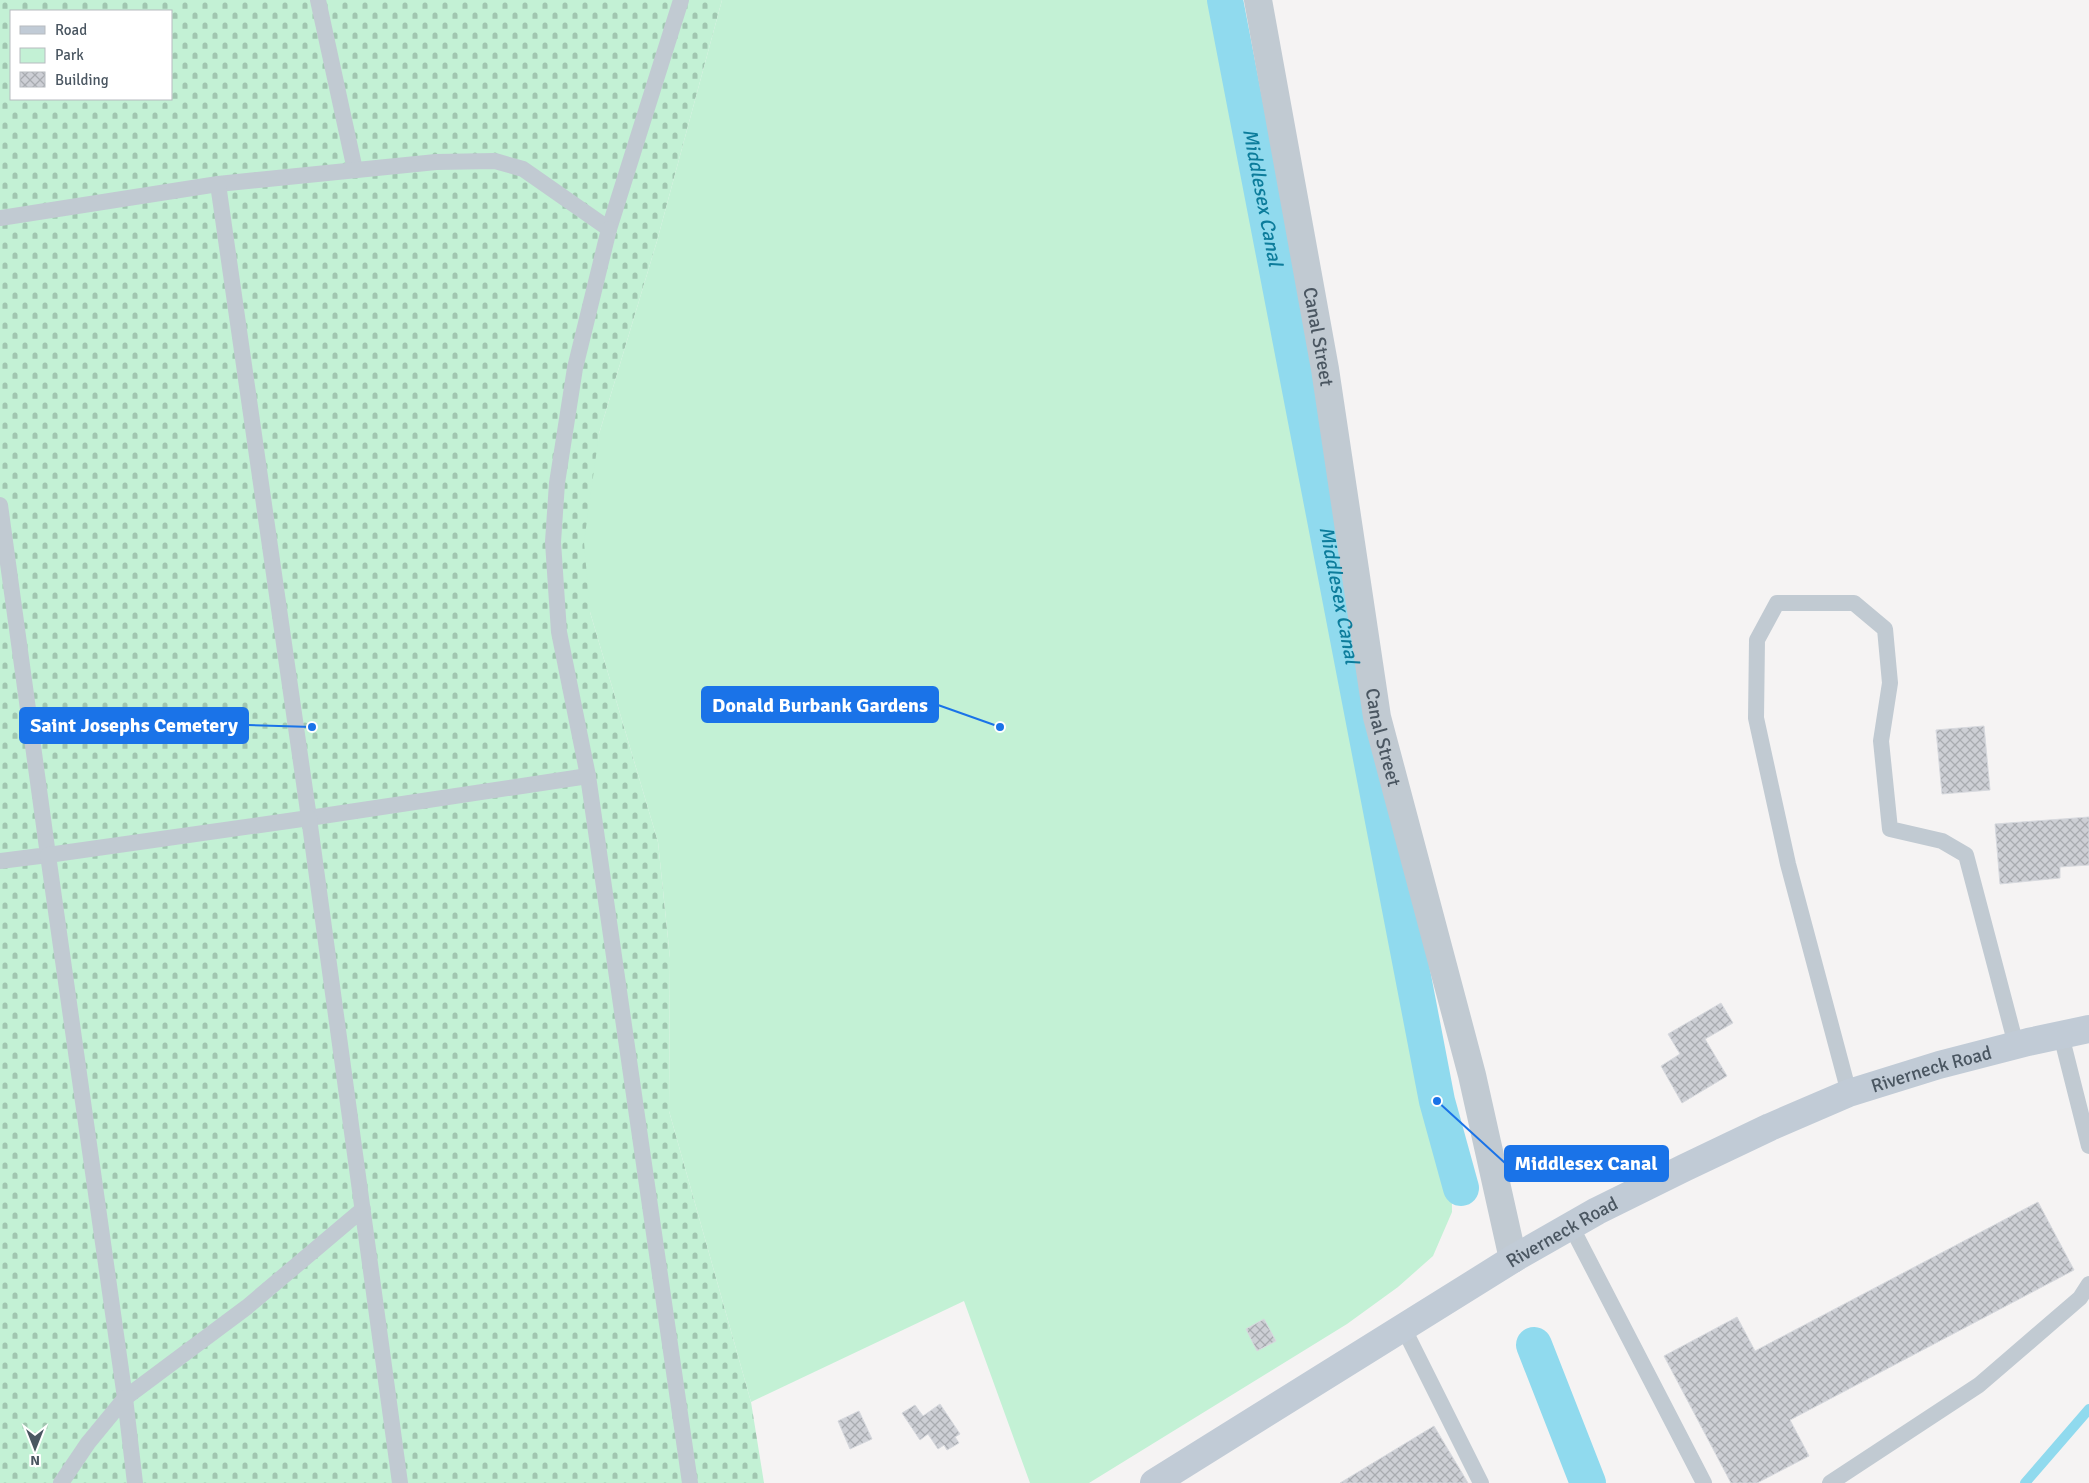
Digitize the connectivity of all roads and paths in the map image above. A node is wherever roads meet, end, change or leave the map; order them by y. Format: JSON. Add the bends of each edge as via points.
{"nodes":[{"id":1,"x":318,"y":0,"type":"edge"},
{"id":2,"x":681,"y":0,"type":"edge"},
{"id":3,"x":1258,"y":0,"type":"edge"},
{"id":4,"x":355,"y":170,"type":"junction"},
{"id":5,"x":218,"y":184,"type":"junction"},
{"id":6,"x":0,"y":218,"type":"edge"},
{"id":7,"x":608,"y":228,"type":"junction"},
{"id":8,"x":0,"y":505,"type":"edge"},
{"id":9,"x":588,"y":776,"type":"junction"},
{"id":10,"x":309,"y":818,"type":"junction"},
{"id":11,"x":48,"y":855,"type":"junction"},
{"id":12,"x":0,"y":862,"type":"edge"},
{"id":13,"x":2089,"y":1029,"type":"edge"},
{"id":14,"x":2061,"y":1035,"type":"junction"},
{"id":15,"x":2016,"y":1045,"type":"junction"},
{"id":16,"x":1849,"y":1093,"type":"junction"},
{"id":17,"x":2089,"y":1146,"type":"edge"},
{"id":18,"x":363,"y":1209,"type":"junction"},
{"id":19,"x":1571,"y":1226,"type":"junction"},
{"id":20,"x":1513,"y":1259,"type":"junction"},
{"id":21,"x":2089,"y":1284,"type":"edge"},
{"id":22,"x":1403,"y":1327,"type":"junction"},
{"id":23,"x":124,"y":1398,"type":"junction"},
{"id":24,"x":61,"y":1483,"type":"edge"},
{"id":25,"x":135,"y":1483,"type":"edge"},
{"id":26,"x":400,"y":1483,"type":"edge"},
{"id":27,"x":690,"y":1483,"type":"edge"},
{"id":28,"x":1154,"y":1483,"type":"edge"},
{"id":29,"x":1481,"y":1483,"type":"edge"},
{"id":30,"x":1704,"y":1483,"type":"edge"},
{"id":31,"x":1830,"y":1483,"type":"edge"}],
"edges":[{"from":1,"to":4,"type":"lane"},
{"from":2,"to":7,"type":"lane"},
{"from":3,"to":20,"type":"street","name":"Canal Street","via":[[1326,369],[1377,717],[1472,1075]]},
{"from":4,"to":5,"type":"lane"},
{"from":4,"to":7,"type":"lane","via":[[436,162],[495,161],[523,169]]},
{"from":5,"to":6,"type":"lane"},
{"from":5,"to":10,"type":"lane"},
{"from":7,"to":9,"type":"lane","via":[[576,368],[557,483],[553,542],[559,632]]},
{"from":8,"to":11,"type":"lane"},
{"from":9,"to":10,"type":"lane"},
{"from":9,"to":27,"type":"lane"},
{"from":10,"to":11,"type":"lane"},
{"from":10,"to":18,"type":"lane"},
{"from":11,"to":12,"type":"lane"},
{"from":11,"to":23,"type":"lane"},
{"from":13,"to":14,"type":"main road","name":"Riverneck Road"},
{"from":14,"to":15,"type":"main road","name":"Riverneck Road"},
{"from":14,"to":17,"type":"lane"},
{"from":15,"to":16,"type":"main road","name":"Riverneck Road"},
{"from":15,"to":16,"type":"lane","via":[[1966,855],[1942,841],[1890,829],[1881,741],[1890,683],[1885,629],[1854,602],[1777,603],[1758,640],[1756,718],[1788,864]]},
{"from":16,"to":19,"type":"main road","name":"Riverneck Road","via":[[1684,1168]]},
{"from":18,"to":23,"type":"lane","via":[[247,1307]]},
{"from":18,"to":26,"type":"lane"},
{"from":19,"to":20,"type":"main road","name":"Riverneck Road"},
{"from":19,"to":30,"type":"lane"},
{"from":20,"to":22,"type":"main road","name":"Riverneck Road"},
{"from":21,"to":31,"type":"lane","via":[[2080,1298],[1979,1386]]},
{"from":22,"to":28,"type":"main road","name":"Riverneck Road"},
{"from":22,"to":29,"type":"lane"},
{"from":23,"to":24,"type":"lane"},
{"from":23,"to":25,"type":"lane"}]}
